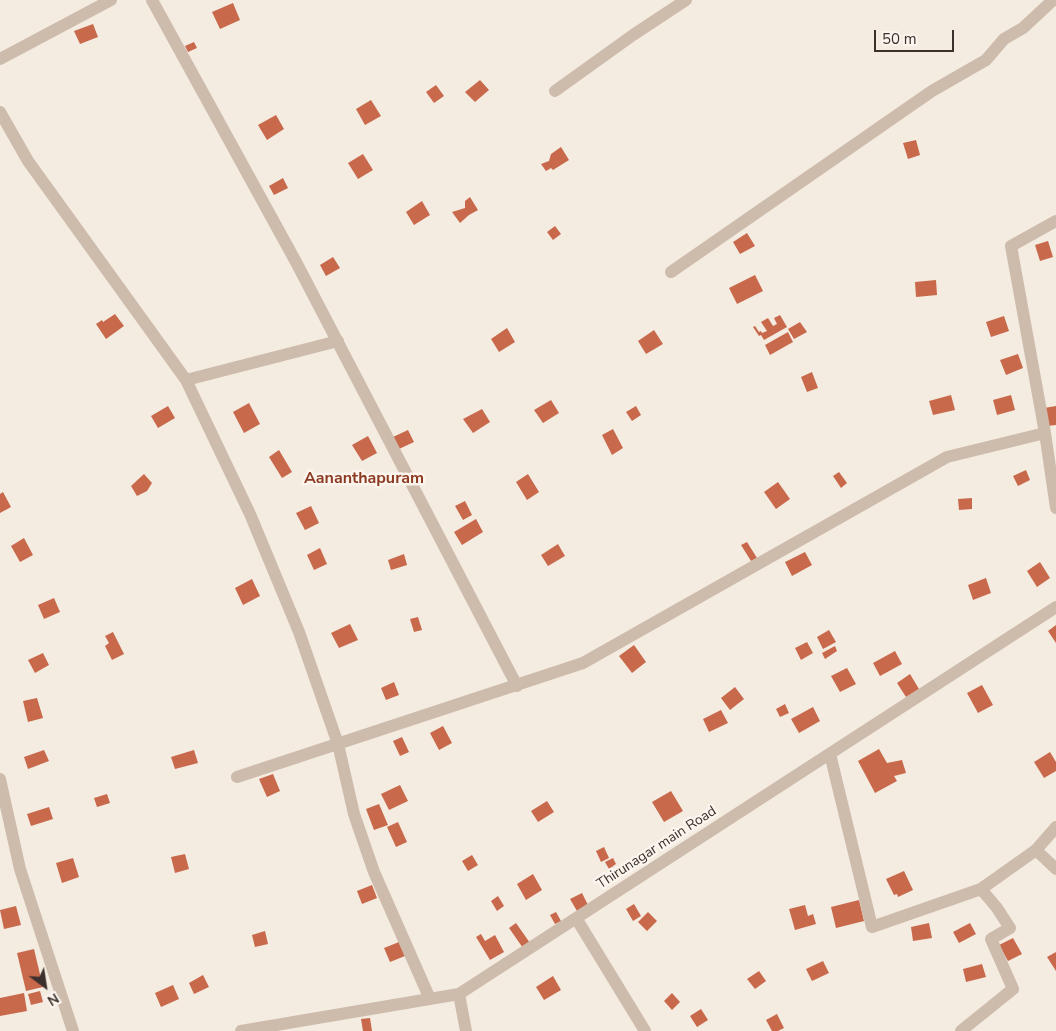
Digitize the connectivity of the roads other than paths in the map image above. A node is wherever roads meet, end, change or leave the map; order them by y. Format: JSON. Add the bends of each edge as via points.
{"nodes":[{"id":1,"x":111,"y":0,"type":"edge"},
{"id":2,"x":152,"y":0,"type":"edge"},
{"id":3,"x":686,"y":0,"type":"edge"},
{"id":4,"x":1052,"y":0,"type":"edge"},
{"id":5,"x":0,"y":59,"type":"edge"},
{"id":6,"x":555,"y":91,"type":"dead end"},
{"id":7,"x":0,"y":112,"type":"edge"},
{"id":8,"x":1056,"y":221,"type":"edge"},
{"id":9,"x":672,"y":272,"type":"dead end"},
{"id":10,"x":338,"y":341,"type":"junction"},
{"id":11,"x":186,"y":380,"type":"junction"},
{"id":12,"x":1045,"y":433,"type":"junction"},
{"id":13,"x":1056,"y":508,"type":"edge"},
{"id":14,"x":1056,"y":608,"type":"edge"},
{"id":15,"x":517,"y":686,"type":"junction"},
{"id":16,"x":338,"y":744,"type":"junction"},
{"id":17,"x":830,"y":754,"type":"junction"},
{"id":18,"x":237,"y":777,"type":"dead end"},
{"id":19,"x":0,"y":780,"type":"edge"},
{"id":20,"x":1056,"y":827,"type":"edge"},
{"id":21,"x":1036,"y":850,"type":"junction"},
{"id":22,"x":1056,"y":869,"type":"edge"},
{"id":23,"x":982,"y":889,"type":"junction"},
{"id":24,"x":576,"y":918,"type":"junction"},
{"id":25,"x":459,"y":994,"type":"junction"},
{"id":26,"x":430,"y":999,"type":"junction"},
{"id":27,"x":73,"y":1031,"type":"edge"},
{"id":28,"x":241,"y":1031,"type":"edge"},
{"id":29,"x":466,"y":1031,"type":"edge"},
{"id":30,"x":645,"y":1031,"type":"edge"},
{"id":31,"x":961,"y":1031,"type":"edge"}],
"edges":[{"from":1,"to":5,"type":"street"},
{"from":2,"to":10,"type":"street"},
{"from":3,"to":6,"type":"street"},
{"from":4,"to":9,"type":"street","via":[[1023,28],[1004,39],[986,60],[932,92]]},
{"from":7,"to":11,"type":"street","via":[[28,161]]},
{"from":8,"to":12,"type":"street","via":[[1011,246]]},
{"from":10,"to":11,"type":"street"},
{"from":10,"to":15,"type":"street"},
{"from":11,"to":16,"type":"street","via":[[250,514],[300,632]]},
{"from":12,"to":13,"type":"street"},
{"from":12,"to":15,"type":"street","via":[[947,457],[583,663]]},
{"from":14,"to":17,"type":"street","name":"Thirunagar main Road"},
{"from":15,"to":16,"type":"street"},
{"from":16,"to":18,"type":"street"},
{"from":16,"to":26,"type":"street","via":[[354,814],[374,872]]},
{"from":17,"to":23,"type":"street","via":[[872,927]]},
{"from":17,"to":24,"type":"street","name":"Thirunagar main Road"},
{"from":19,"to":27,"type":"street","via":[[20,870]]},
{"from":20,"to":21,"type":"street"},
{"from":21,"to":22,"type":"street"},
{"from":21,"to":23,"type":"street"},
{"from":23,"to":31,"type":"street","via":[[1010,928],[991,939],[1013,989]]},
{"from":24,"to":25,"type":"street","name":"Thirunagar main Road"},
{"from":24,"to":30,"type":"street"},
{"from":25,"to":26,"type":"street","name":"Thirunagar main Road"},
{"from":25,"to":29,"type":"street"},
{"from":26,"to":28,"type":"street","name":"Thirunagar main Road"}]}
